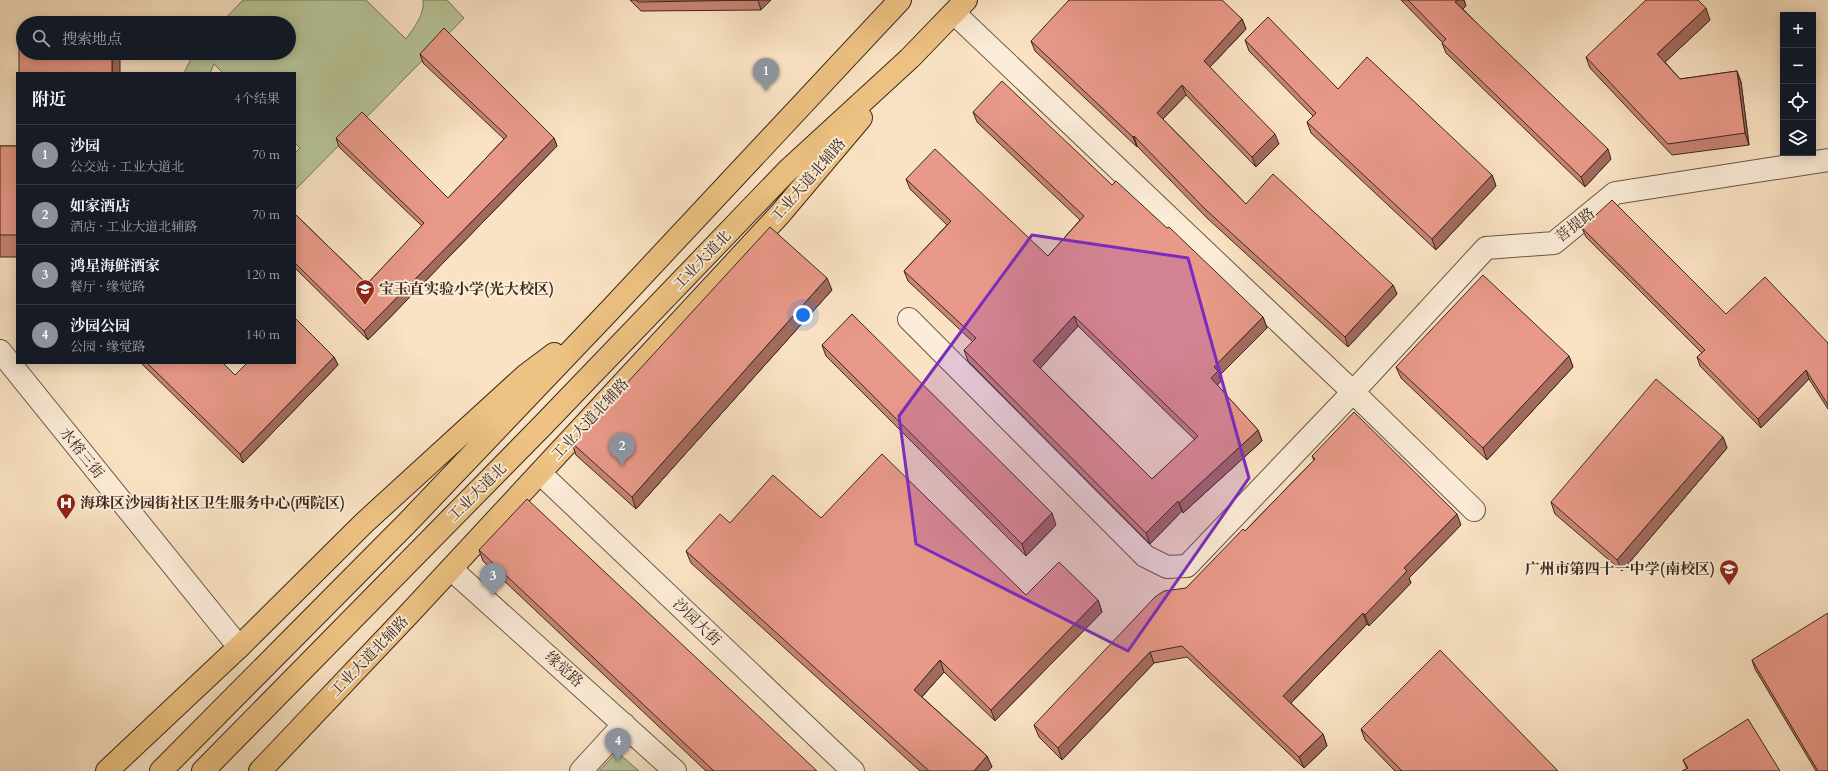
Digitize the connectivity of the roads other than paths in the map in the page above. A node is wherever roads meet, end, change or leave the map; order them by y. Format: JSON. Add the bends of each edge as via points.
{"nodes":[{"id":1,"x":900,"y":0,"type":"edge"},
{"id":2,"x":960,"y":6,"type":"edge"},
{"id":3,"x":910,"y":58,"type":"junction"},
{"id":4,"x":1828,"y":160,"type":"edge"},
{"id":5,"x":611,"y":309,"type":"junction"},
{"id":6,"x":909,"y":319,"type":"dead end"},
{"id":7,"x":0,"y":351,"type":"edge"},
{"id":8,"x":1353,"y":392,"type":"junction"},
{"id":9,"x":540,"y":473,"type":"junction"},
{"id":10,"x":1474,"y":510,"type":"dead end"},
{"id":11,"x":451,"y":569,"type":"junction"},
{"id":12,"x":239,"y":647,"type":"junction"},
{"id":13,"x":624,"y":724,"type":"junction"},
{"id":14,"x":107,"y":771,"type":"edge"},
{"id":15,"x":161,"y":771,"type":"edge"},
{"id":16,"x":203,"y":771,"type":"edge"},
{"id":17,"x":260,"y":771,"type":"edge"},
{"id":18,"x":582,"y":771,"type":"edge"},
{"id":19,"x":675,"y":771,"type":"edge"},
{"id":20,"x":853,"y":771,"type":"edge"}],
"edges":[{"from":1,"to":5,"type":"main road","name":"工业大道北"},
{"from":2,"to":3,"type":"main road","name":"工业大道北"},
{"from":2,"to":8,"type":"street"},
{"from":3,"to":9,"type":"main road","name":"工业大道北辅路","via":[[780,214]]},
{"from":3,"to":16,"type":"main road","name":"工业大道北","via":[[788,170],[560,408]]},
{"from":4,"to":8,"type":"street","name":"菩提路","via":[[1615,193],[1554,243],[1486,248]]},
{"from":5,"to":12,"type":"main road","via":[[521,380],[364,523]]},
{"from":5,"to":15,"type":"main road","name":"工业大道北","via":[[409,521]]},
{"from":6,"to":8,"type":"street","name":"菩提路","via":[[1145,556],[1167,567],[1187,566]]},
{"from":7,"to":12,"type":"street","name":"水榕三街"},
{"from":8,"to":10,"type":"street"},
{"from":9,"to":11,"type":"main road","name":"工业大道北辅路"},
{"from":9,"to":20,"type":"street","name":"沙园大街"},
{"from":11,"to":13,"type":"street","name":"缘觉路"},
{"from":11,"to":17,"type":"main road","name":"工业大道北辅路"},
{"from":12,"to":14,"type":"main road"},
{"from":13,"to":18,"type":"street"},
{"from":13,"to":19,"type":"street","name":"缘觉路"}]}
